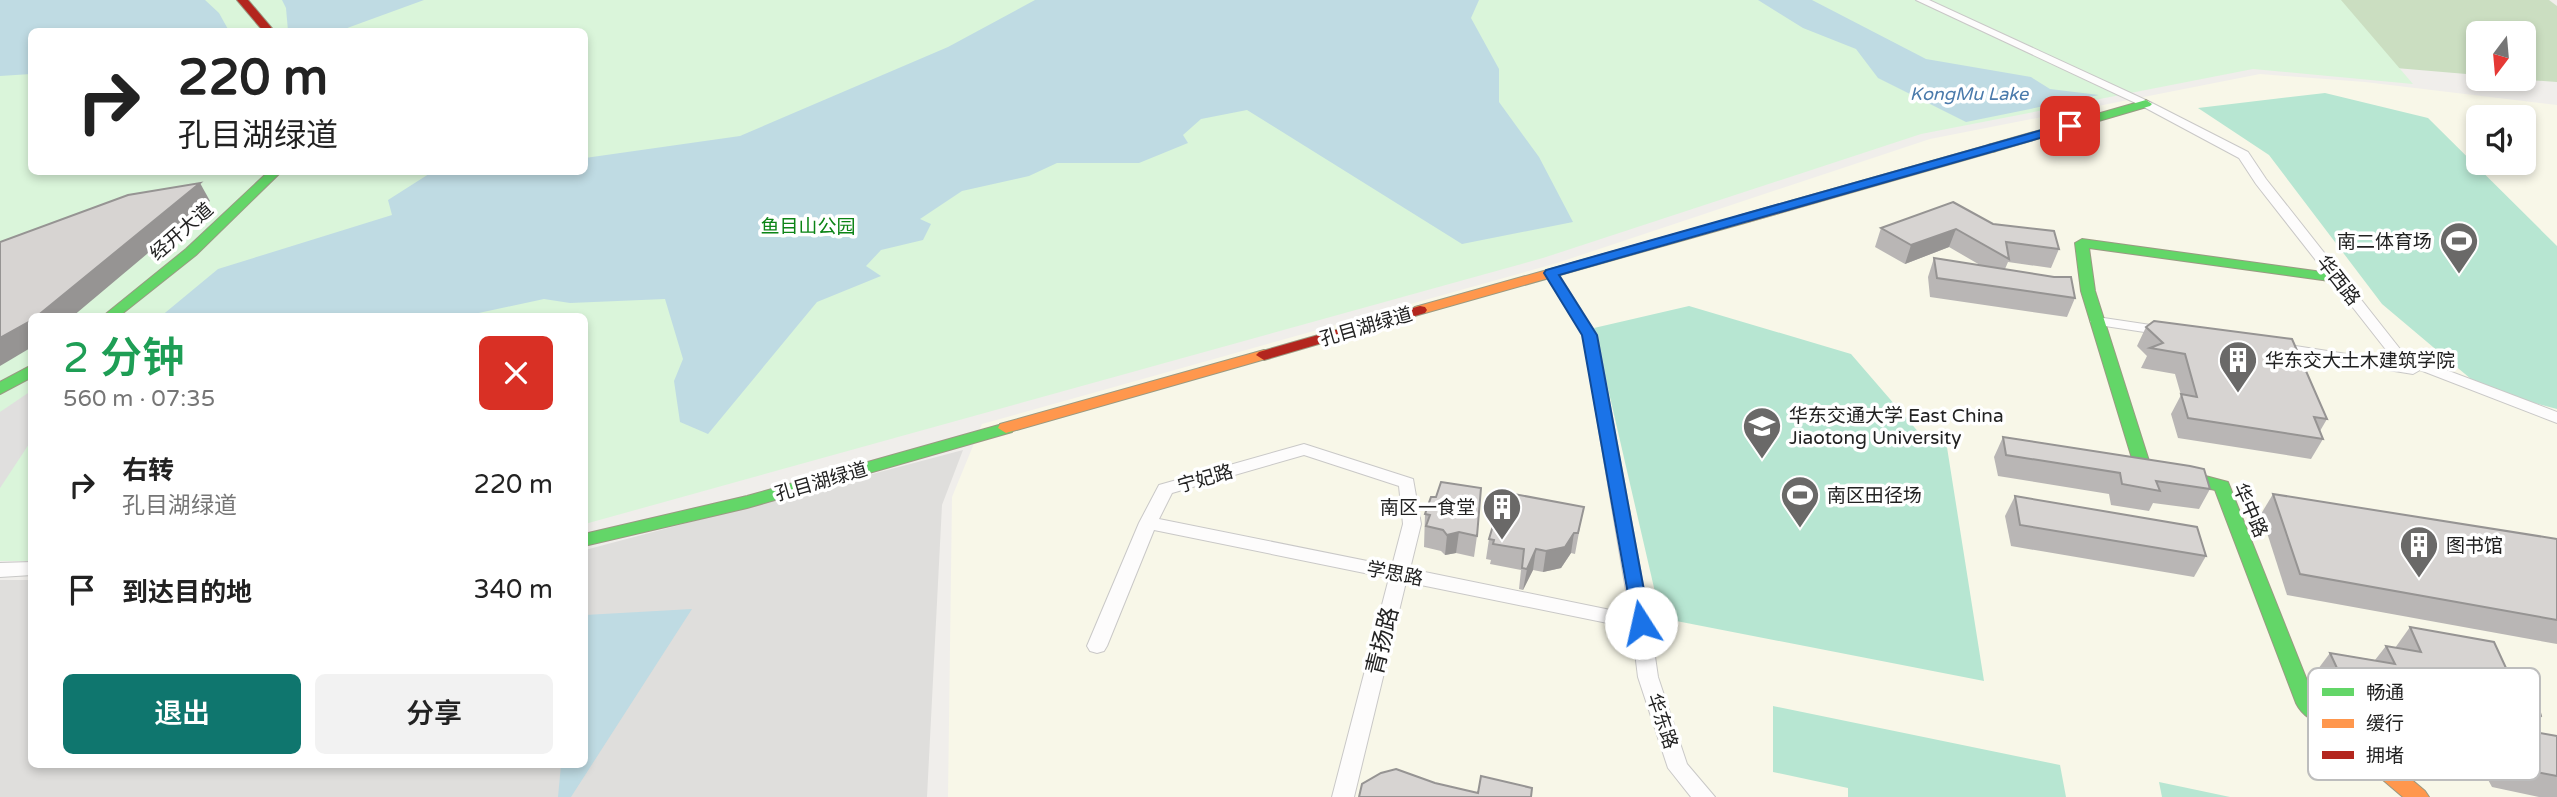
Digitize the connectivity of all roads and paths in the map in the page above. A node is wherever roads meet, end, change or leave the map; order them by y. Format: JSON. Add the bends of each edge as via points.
{"nodes":[{"id":1,"x":227,"y":0,"type":"edge"},
{"id":2,"x":242,"y":0,"type":"edge"},
{"id":3,"x":1921,"y":0,"type":"edge"},
{"id":4,"x":247,"y":28,"type":"edge"},
{"id":5,"x":267,"y":28,"type":"edge"},
{"id":6,"x":2146,"y":104,"type":"junction"},
{"id":7,"x":253,"y":175,"type":"edge"},
{"id":8,"x":272,"y":175,"type":"edge"},
{"id":9,"x":1551,"y":273,"type":"junction"},
{"id":10,"x":2337,"y":278,"type":"junction"},
{"id":11,"x":96,"y":313,"type":"edge"},
{"id":12,"x":114,"y":313,"type":"edge"},
{"id":13,"x":2097,"y":321,"type":"junction"},
{"id":14,"x":2179,"y":333,"type":"edge"},
{"id":15,"x":2261,"y":346,"type":"edge"},
{"id":16,"x":28,"y":361,"type":"edge"},
{"id":17,"x":28,"y":372,"type":"edge"},
{"id":18,"x":2439,"y":373,"type":"junction"},
{"id":19,"x":0,"y":378,"type":"edge"},
{"id":20,"x":0,"y":389,"type":"edge"},
{"id":21,"x":2557,"y":418,"type":"edge"},
{"id":22,"x":1408,"y":484,"type":"joint"},
{"id":23,"x":1148,"y":523,"type":"junction"},
{"id":24,"x":588,"y":539,"type":"edge"},
{"id":25,"x":28,"y":568,"type":"edge"},
{"id":26,"x":0,"y":570,"type":"edge"},
{"id":27,"x":1399,"y":574,"type":"junction"},
{"id":28,"x":1641,"y":623,"type":"junction"},
{"id":29,"x":1097,"y":646,"type":"dead end"},
{"id":30,"x":2308,"y":705,"type":"edge"},
{"id":31,"x":2398,"y":780,"type":"edge"},
{"id":32,"x":1343,"y":797,"type":"edge"},
{"id":33,"x":1704,"y":797,"type":"edge"},
{"id":34,"x":2418,"y":797,"type":"edge"}],
"edges":[{"from":1,"to":4,"type":"street"},
{"from":2,"to":5,"type":"street"},
{"from":3,"to":6,"type":"street","name":"华西路"},
{"from":6,"to":9,"type":"street","name":"孔目湖绿道"},
{"from":6,"to":10,"type":"street","name":"华西路","via":[[2244,155]]},
{"from":7,"to":11,"type":"street","name":"经开大道"},
{"from":8,"to":12,"type":"street","name":"经开大道","via":[[191,252]]},
{"from":9,"to":24,"type":"street","name":"孔目湖绿道","via":[[747,502]]},
{"from":9,"to":28,"type":"street","name":"华东路","via":[[1590,335]]},
{"from":10,"to":13,"type":"street","name":"华中路","via":[[2082,243]]},
{"from":10,"to":18,"type":"street","name":"华西路","via":[[2399,357]]},
{"from":13,"to":14,"type":"street"},
{"from":13,"to":30,"type":"street","name":"华中路","via":[[2142,464],[2222,486]]},
{"from":15,"to":18,"type":"street"},
{"from":16,"to":19,"type":"street"},
{"from":17,"to":20,"type":"street"},
{"from":18,"to":21,"type":"street","name":"华西路"},
{"from":22,"to":23,"type":"street","name":"宁妃路","via":[[1304,449],[1166,489]]},
{"from":22,"to":27,"type":"street","name":"青扬路","via":[[1412,524]]},
{"from":23,"to":27,"type":"street","name":"学思路"},
{"from":23,"to":29,"type":"street","name":"宁妃路"},
{"from":25,"to":26,"type":"street"},
{"from":27,"to":28,"type":"street","name":"学思路"},
{"from":27,"to":32,"type":"street","name":"青扬路"},
{"from":28,"to":33,"type":"street","name":"华东路","via":[[1647,677],[1678,768]]},
{"from":31,"to":34,"type":"street","name":"华中路"}]}
